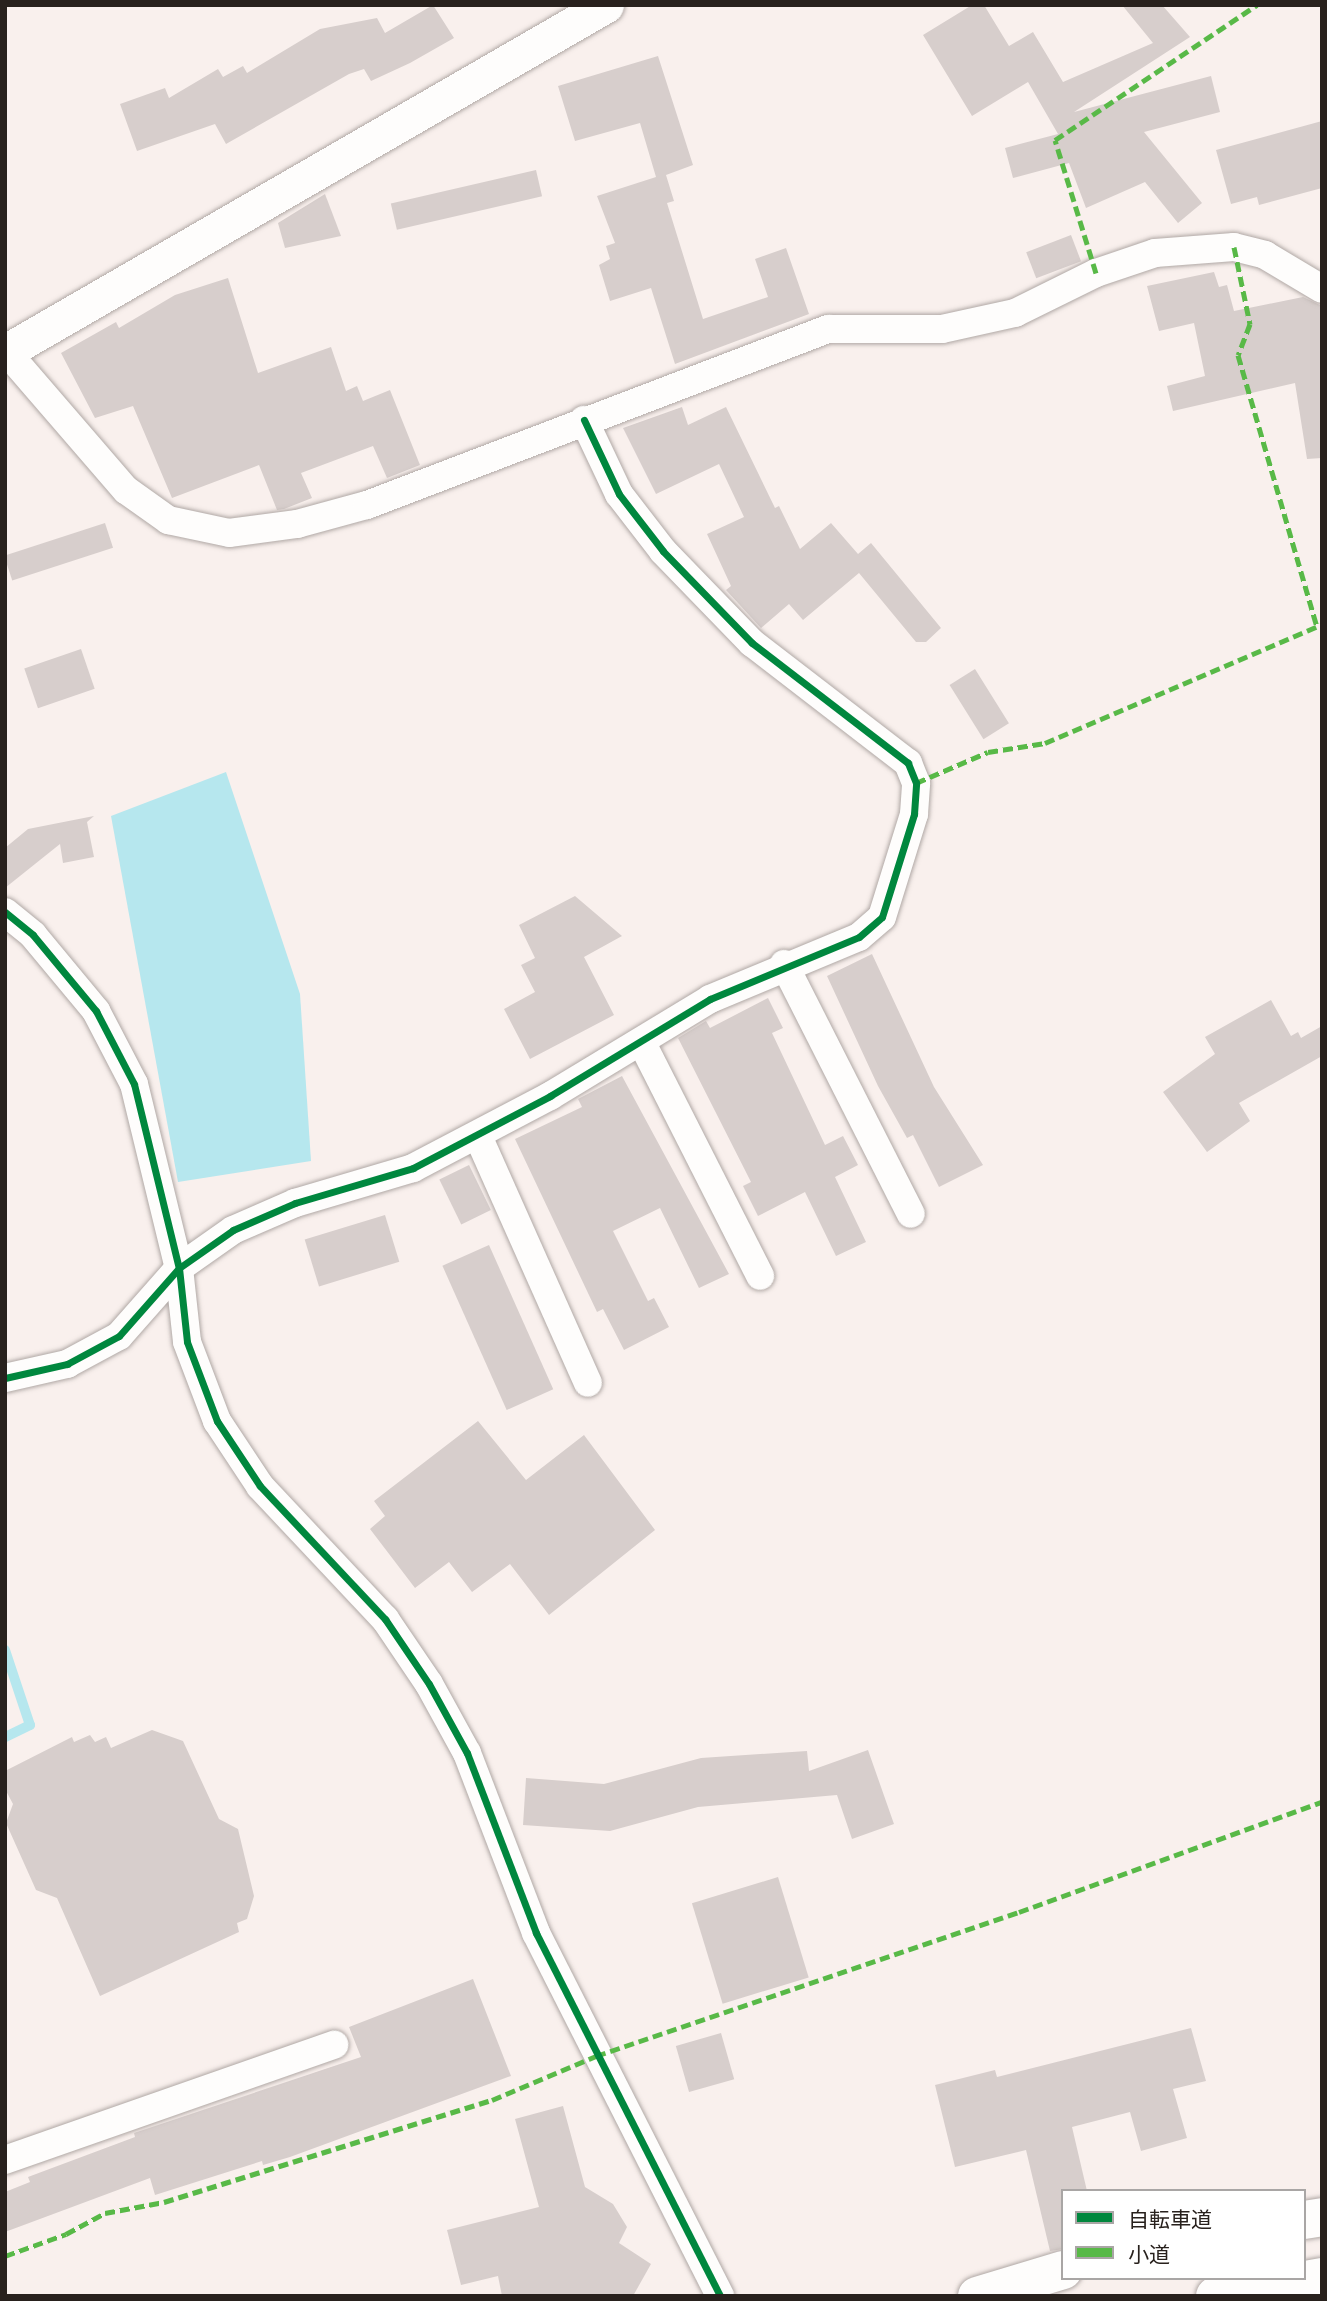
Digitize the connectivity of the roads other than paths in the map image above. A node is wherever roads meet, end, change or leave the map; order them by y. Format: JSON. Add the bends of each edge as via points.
{"nodes":[{"id":1,"x":606,"y":5,"type":"edge"},
{"id":2,"x":1322,"y":289,"type":"edge"},
{"id":3,"x":6,"y":351,"type":"edge"},
{"id":4,"x":584,"y":420,"type":"junction"},
{"id":5,"x":5,"y":912,"type":"edge"},
{"id":6,"x":784,"y":964,"type":"junction"},
{"id":7,"x":642,"y":1043,"type":"junction"},
{"id":8,"x":478,"y":1136,"type":"junction"},
{"id":9,"x":911,"y":1214,"type":"dead end"},
{"id":10,"x":180,"y":1268,"type":"junction"},
{"id":11,"x":760,"y":1276,"type":"dead end"},
{"id":12,"x":5,"y":1378,"type":"edge"},
{"id":13,"x":588,"y":1383,"type":"dead end"},
{"id":14,"x":334,"y":2045,"type":"dead end"},
{"id":15,"x":5,"y":2160,"type":"edge"},
{"id":16,"x":1061,"y":2271,"type":"edge"},
{"id":17,"x":1305,"y":2280,"type":"edge"},
{"id":18,"x":720,"y":2296,"type":"edge"},
{"id":19,"x":977,"y":2296,"type":"edge"},
{"id":20,"x":1215,"y":2296,"type":"edge"}],
"edges":[{"from":1,"to":3,"type":"street"},
{"from":2,"to":4,"type":"street","via":[[1265,254],[1234,247],[1155,253],[1096,273],[1015,313],[942,329],[829,329]]},
{"from":3,"to":4,"type":"street","via":[[126,490],[168,520],[229,533],[297,524],[367,505]]},
{"from":4,"to":6,"type":"street","via":[[619,494],[663,551],[752,643],[908,763],[916,783],[914,814],[882,917],[859,937]]},
{"from":5,"to":10,"type":"street","via":[[33,936],[96,1011],[134,1084]]},
{"from":6,"to":7,"type":"street","via":[[710,999]]},
{"from":6,"to":9,"type":"street"},
{"from":7,"to":8,"type":"street"},
{"from":7,"to":11,"type":"street"},
{"from":8,"to":10,"type":"street","via":[[413,1168],[295,1203],[233,1230]]},
{"from":8,"to":13,"type":"street"},
{"from":10,"to":12,"type":"street","via":[[119,1336],[66,1364]]},
{"from":10,"to":18,"type":"street","via":[[187,1342],[217,1421],[260,1486],[384,1619],[429,1684],[467,1753],[536,1933]]},
{"from":14,"to":15,"type":"street"},
{"from":16,"to":19,"type":"highway"},
{"from":17,"to":20,"type":"highway"}]}
